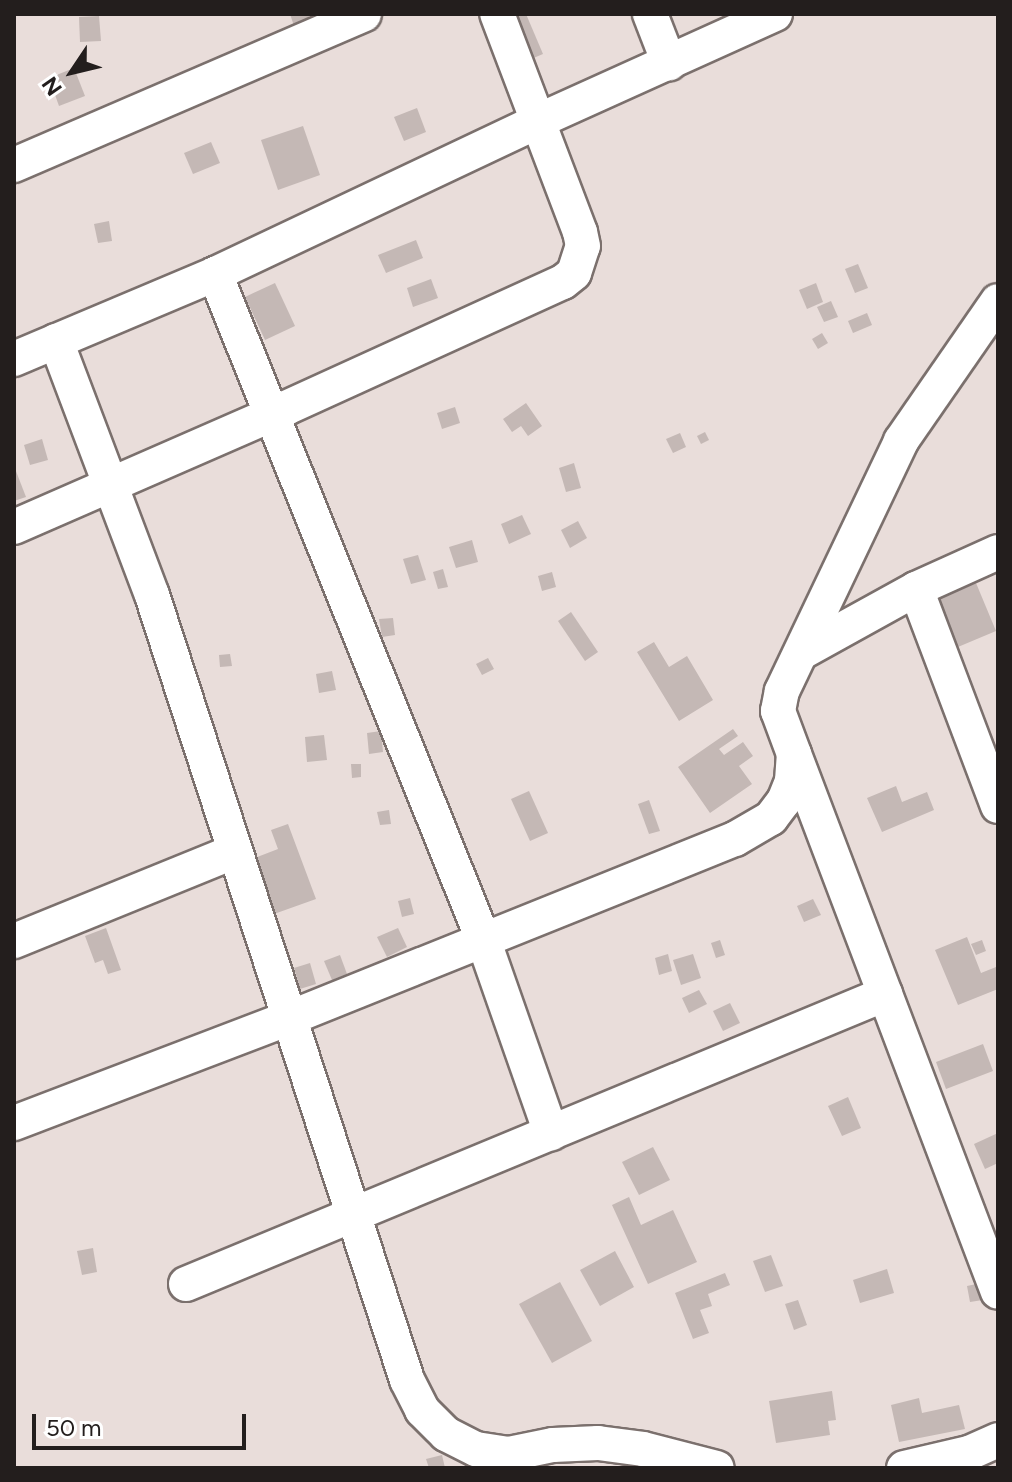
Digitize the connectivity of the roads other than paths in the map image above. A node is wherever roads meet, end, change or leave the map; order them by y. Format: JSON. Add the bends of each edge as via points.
{"nodes":[{"id":1,"x":364,"y":14,"type":"edge"},
{"id":2,"x":497,"y":14,"type":"edge"},
{"id":3,"x":650,"y":14,"type":"edge"},
{"id":4,"x":775,"y":14,"type":"edge"},
{"id":5,"x":669,"y":63,"type":"junction"},
{"id":6,"x":538,"y":121,"type":"junction"},
{"id":7,"x":14,"y":165,"type":"edge"},
{"id":8,"x":215,"y":274,"type":"junction"},
{"id":9,"x":998,"y":301,"type":"edge"},
{"id":10,"x":56,"y":341,"type":"junction"},
{"id":11,"x":14,"y":359,"type":"edge"},
{"id":12,"x":271,"y":414,"type":"junction"},
{"id":13,"x":110,"y":484,"type":"junction"},
{"id":14,"x":14,"y":527,"type":"edge"},
{"id":15,"x":998,"y":552,"type":"edge"},
{"id":16,"x":916,"y":589,"type":"junction"},
{"id":17,"x":802,"y":652,"type":"junction"},
{"id":18,"x":794,"y":754,"type":"junction"},
{"id":19,"x":998,"y":806,"type":"edge"},
{"id":20,"x":233,"y":852,"type":"junction"},
{"id":21,"x":483,"y":939,"type":"junction"},
{"id":22,"x":14,"y":941,"type":"edge"},
{"id":23,"x":885,"y":994,"type":"junction"},
{"id":24,"x":287,"y":1019,"type":"junction"},
{"id":25,"x":14,"y":1123,"type":"edge"},
{"id":26,"x":551,"y":1133,"type":"junction"},
{"id":27,"x":355,"y":1214,"type":"junction"},
{"id":28,"x":186,"y":1284,"type":"dead end"},
{"id":29,"x":998,"y":1292,"type":"edge"},
{"id":30,"x":998,"y":1440,"type":"edge"},
{"id":31,"x":717,"y":1468,"type":"edge"},
{"id":32,"x":904,"y":1468,"type":"edge"}],
"edges":[{"from":1,"to":7,"type":"street"},
{"from":2,"to":6,"type":"street"},
{"from":3,"to":5,"type":"street"},
{"from":4,"to":5,"type":"street"},
{"from":5,"to":6,"type":"street"},
{"from":6,"to":8,"type":"street"},
{"from":6,"to":12,"type":"street","via":[[583,246],[574,273]]},
{"from":8,"to":10,"type":"street"},
{"from":8,"to":12,"type":"street"},
{"from":9,"to":17,"type":"street","via":[[901,441]]},
{"from":10,"to":11,"type":"street"},
{"from":10,"to":13,"type":"street"},
{"from":12,"to":13,"type":"street"},
{"from":12,"to":21,"type":"street"},
{"from":13,"to":14,"type":"street"},
{"from":13,"to":20,"type":"street","via":[[152,595]]},
{"from":15,"to":16,"type":"street"},
{"from":16,"to":17,"type":"street"},
{"from":16,"to":19,"type":"street"},
{"from":17,"to":18,"type":"street","via":[[778,711]]},
{"from":18,"to":21,"type":"street","via":[[792,781],[771,818],[735,839]]},
{"from":18,"to":23,"type":"street"},
{"from":20,"to":22,"type":"street"},
{"from":20,"to":24,"type":"street"},
{"from":21,"to":24,"type":"street"},
{"from":21,"to":26,"type":"street"},
{"from":23,"to":26,"type":"street"},
{"from":23,"to":29,"type":"street"},
{"from":24,"to":25,"type":"street"},
{"from":24,"to":27,"type":"street"},
{"from":26,"to":27,"type":"street"},
{"from":27,"to":28,"type":"street"},
{"from":27,"to":31,"type":"street","via":[[407,1380],[422,1410],[446,1434],[476,1449],[509,1454],[598,1443]]},
{"from":30,"to":32,"type":"street","via":[[969,1453]]}]}
